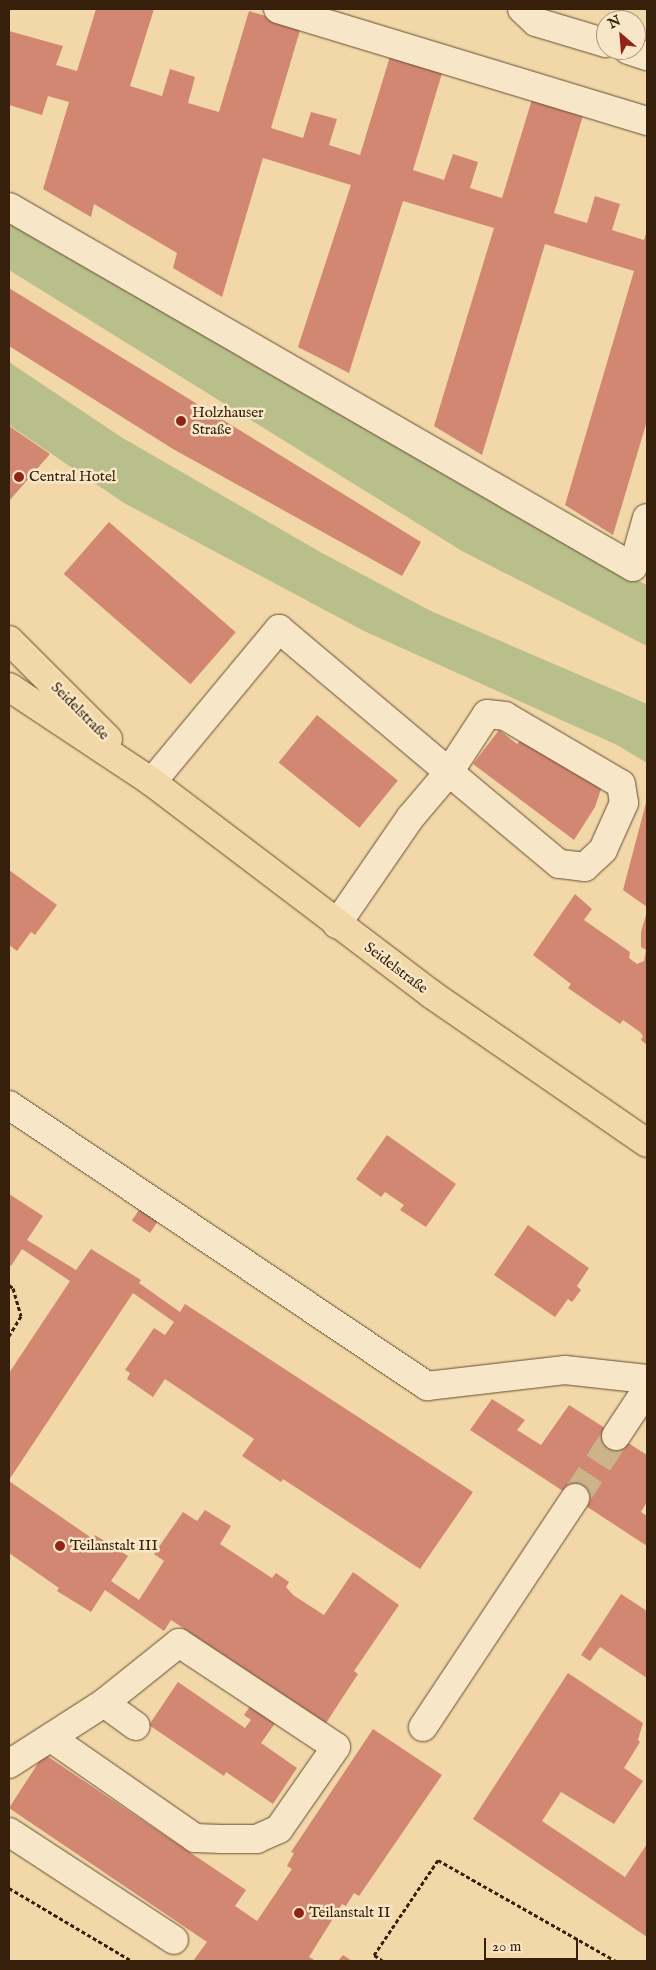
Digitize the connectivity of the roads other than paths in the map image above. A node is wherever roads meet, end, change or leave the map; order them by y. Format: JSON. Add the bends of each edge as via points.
{"nodes":[{"id":1,"x":278,"y":9,"type":"edge"},
{"id":2,"x":522,"y":9,"type":"edge"},
{"id":3,"x":596,"y":40,"type":"edge"},
{"id":4,"x":647,"y":121,"type":"edge"},
{"id":5,"x":9,"y":207,"type":"edge"},
{"id":6,"x":647,"y":518,"type":"edge"},
{"id":7,"x":640,"y":570,"type":"edge"},
{"id":8,"x":9,"y":640,"type":"edge"},
{"id":9,"x":9,"y":687,"type":"edge"},
{"id":10,"x":449,"y":772,"type":"junction"},
{"id":11,"x":152,"y":782,"type":"junction"},
{"id":12,"x":337,"y":924,"type":"junction"},
{"id":13,"x":9,"y":1105,"type":"edge"},
{"id":14,"x":647,"y":1143,"type":"edge"},
{"id":15,"x":647,"y":1379,"type":"edge"},
{"id":16,"x":647,"y":1389,"type":"edge"},
{"id":17,"x":616,"y":1436,"type":"tunnel mouth"},
{"id":18,"x":575,"y":1498,"type":"tunnel mouth"},
{"id":19,"x":104,"y":1703,"type":"junction"},
{"id":20,"x":136,"y":1726,"type":"dead end"},
{"id":21,"x":423,"y":1727,"type":"dead end"},
{"id":22,"x":51,"y":1738,"type":"junction"},
{"id":23,"x":9,"y":1764,"type":"edge"},
{"id":24,"x":9,"y":1832,"type":"edge"},
{"id":25,"x":174,"y":1940,"type":"dead end"}],
"edges":[{"from":1,"to":4,"type":"lane"},
{"from":2,"to":3,"type":"lane","via":[[536,22]]},
{"from":5,"to":7,"type":"lane"},
{"from":6,"to":7,"type":"lane"},
{"from":8,"to":11,"type":"main road","name":"Seidelstraße"},
{"from":9,"to":11,"type":"main road","name":"Seidelstraße"},
{"from":10,"to":10,"type":"lane","via":[[559,864],[585,867],[603,850],[624,803],[620,784],[505,716],[487,714],[480,720]]},
{"from":10,"to":11,"type":"lane","via":[[279,628]]},
{"from":10,"to":12,"type":"lane","via":[[410,818]]},
{"from":11,"to":12,"type":"main road","name":"Seidelstraße"},
{"from":12,"to":14,"type":"main road","name":"Seidelstraße","via":[[431,994]]},
{"from":13,"to":15,"type":"lane","via":[[427,1386],[565,1370]]},
{"from":16,"to":17,"type":"lane"},
{"from":18,"to":21,"type":"lane"},
{"from":19,"to":20,"type":"lane"},
{"from":19,"to":22,"type":"lane"},
{"from":19,"to":22,"type":"lane","via":[[179,1644],[336,1747],[279,1829],[257,1839],[221,1839],[194,1838]]},
{"from":22,"to":23,"type":"lane"},
{"from":24,"to":25,"type":"lane"}]}
